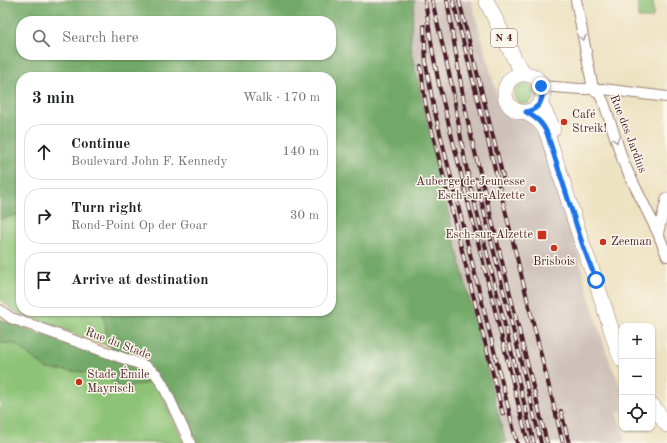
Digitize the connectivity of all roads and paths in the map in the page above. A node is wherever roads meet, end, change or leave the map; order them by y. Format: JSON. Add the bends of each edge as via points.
{"nodes":[{"id":1,"x":486,"y":0,"type":"edge"},
{"id":2,"x":576,"y":0,"type":"edge"},
{"id":3,"x":525,"y":74,"type":"junction"},
{"id":4,"x":510,"y":80,"type":"junction"},
{"id":5,"x":541,"y":86,"type":"junction"},
{"id":6,"x":593,"y":88,"type":"junction"},
{"id":7,"x":667,"y":97,"type":"edge"},
{"id":8,"x":540,"y":103,"type":"junction"},
{"id":9,"x":526,"y":112,"type":"junction"},
{"id":10,"x":667,"y":198,"type":"edge"},
{"id":11,"x":658,"y":233,"type":"junction"},
{"id":12,"x":667,"y":256,"type":"edge"},
{"id":13,"x":0,"y":310,"type":"edge"},
{"id":14,"x":619,"y":334,"type":"edge"},
{"id":15,"x":622,"y":359,"type":"edge"},
{"id":16,"x":655,"y":409,"type":"edge"},
{"id":17,"x":655,"y":420,"type":"edge"},
{"id":18,"x":667,"y":425,"type":"edge"},
{"id":19,"x":667,"y":435,"type":"edge"},
{"id":20,"x":190,"y":443,"type":"edge"}],
"edges":[{"from":1,"to":3,"type":"main road","number":"N 4","via":[[516,62]]},
{"from":1,"to":4,"type":"main road","number":"N 4"},
{"from":2,"to":6,"type":"street","one_way":true},
{"from":3,"to":4,"type":"main road"},
{"from":3,"to":5,"type":"main road","via":[[535,78]]},
{"from":4,"to":9,"type":"main road","via":[[505,90],[506,101],[514,110]]},
{"from":5,"to":6,"type":"street"},
{"from":5,"to":8,"type":"main road"},
{"from":6,"to":7,"type":"street"},
{"from":6,"to":11,"type":"street","name":"Rue des Jardins","one_way":true,"via":[[604,103],[624,164]]},
{"from":8,"to":9,"type":"main road","via":[[536,108]]},
{"from":8,"to":14,"type":"main road","via":[[550,120]]},
{"from":9,"to":15,"type":"main road","via":[[536,118],[547,133]]},
{"from":10,"to":11,"type":"street"},
{"from":11,"to":12,"type":"street","name":"Rue des Jardins"},
{"from":13,"to":20,"type":"street","name":"Rue du Stade","via":[[11,318],[145,366],[156,374],[163,385]]},
{"from":16,"to":18,"type":"main road"},
{"from":17,"to":19,"type":"main road"}]}
